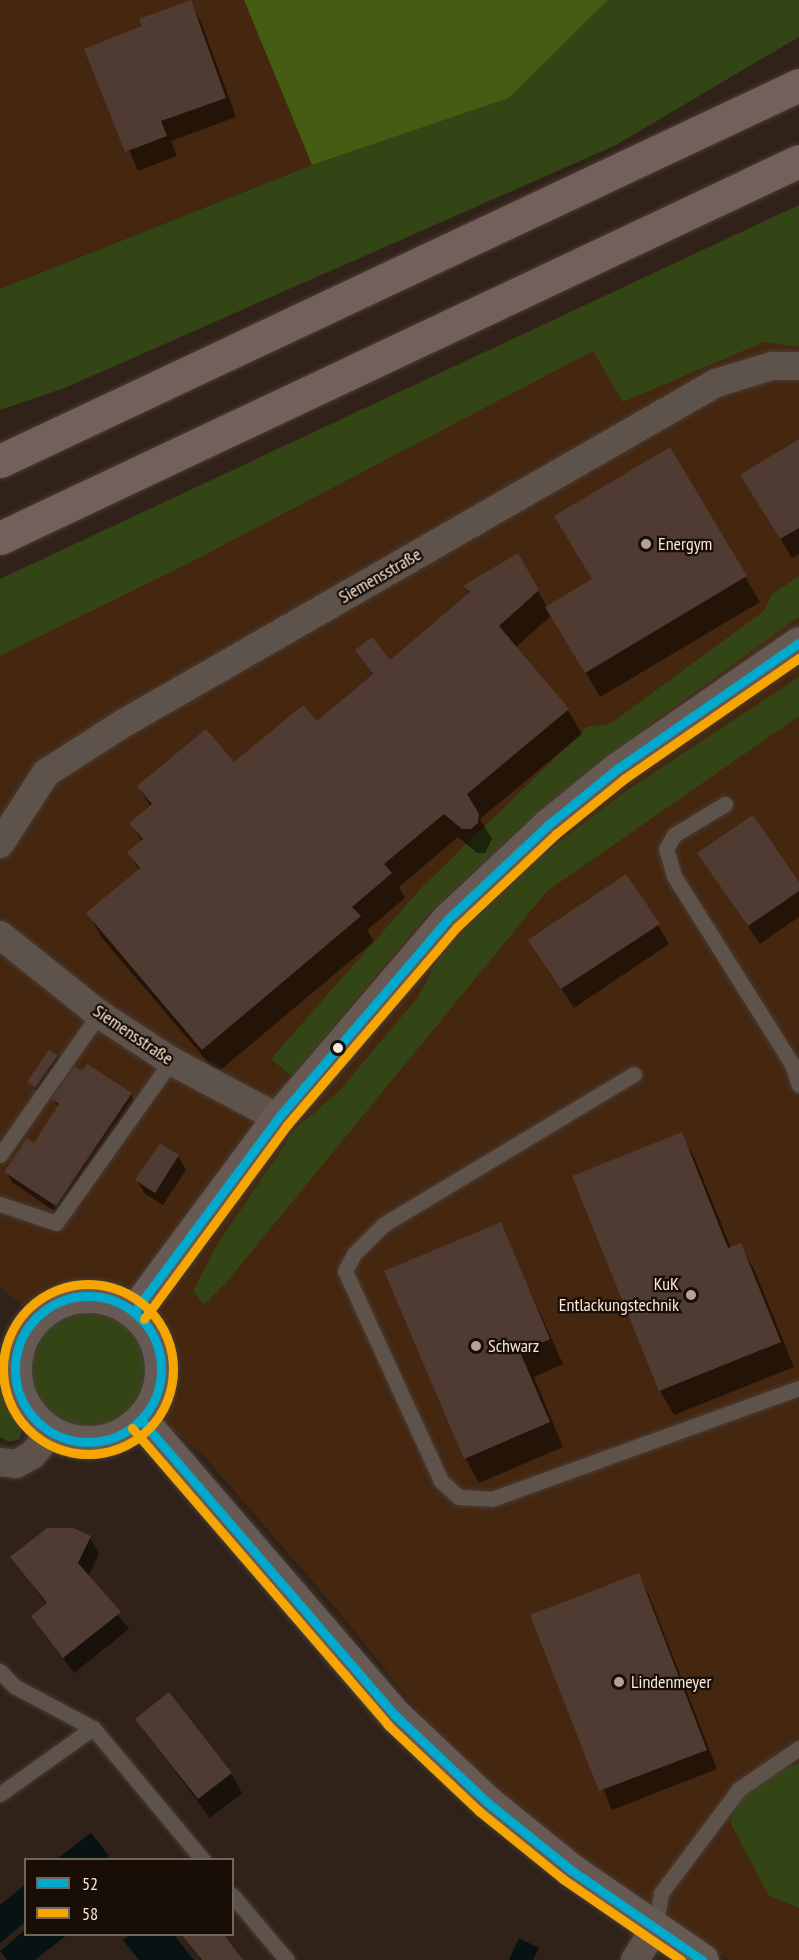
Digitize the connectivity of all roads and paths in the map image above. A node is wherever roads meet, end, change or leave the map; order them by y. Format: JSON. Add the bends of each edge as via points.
{"nodes":[{"id":1,"x":799,"y":85,"type":"edge"},
{"id":2,"x":799,"y":162,"type":"edge"},
{"id":3,"x":799,"y":366,"type":"edge"},
{"id":4,"x":0,"y":462,"type":"edge"},
{"id":5,"x":0,"y":538,"type":"edge"},
{"id":6,"x":799,"y":643,"type":"edge"},
{"id":7,"x":726,"y":804,"type":"dead end"},
{"id":8,"x":0,"y":844,"type":"edge"},
{"id":9,"x":0,"y":935,"type":"edge"},
{"id":10,"x":99,"y":1014,"type":"junction"},
{"id":11,"x":171,"y":1061,"type":"junction"},
{"id":12,"x":634,"y":1074,"type":"dead end"},
{"id":13,"x":799,"y":1085,"type":"edge"},
{"id":14,"x":278,"y":1118,"type":"junction"},
{"id":15,"x":0,"y":1155,"type":"edge"},
{"id":16,"x":0,"y":1204,"type":"edge"},
{"id":17,"x":134,"y":1312,"type":"junction"},
{"id":18,"x":10,"y":1336,"type":"edge"},
{"id":19,"x":799,"y":1388,"type":"edge"},
{"id":20,"x":141,"y":1420,"type":"junction"},
{"id":21,"x":52,"y":1432,"type":"junction"},
{"id":22,"x":0,"y":1462,"type":"edge"},
{"id":23,"x":0,"y":1671,"type":"edge"},
{"id":24,"x":93,"y":1728,"type":"junction"},
{"id":25,"x":799,"y":1748,"type":"edge"},
{"id":26,"x":0,"y":1794,"type":"edge"},
{"id":27,"x":201,"y":1858,"type":"edge"},
{"id":28,"x":234,"y":1897,"type":"edge"},
{"id":29,"x":655,"y":1928,"type":"junction"},
{"id":30,"x":287,"y":1960,"type":"edge"},
{"id":31,"x":635,"y":1960,"type":"edge"},
{"id":32,"x":702,"y":1960,"type":"edge"}],
"edges":[{"from":1,"to":4,"type":"highway"},
{"from":2,"to":5,"type":"highway"},
{"from":3,"to":8,"type":"street","name":"Siemensstraße","via":[[772,366],[716,383],[123,723],[46,773]]},
{"from":6,"to":14,"type":"main road","via":[[617,769],[548,825],[448,919]]},
{"from":7,"to":13,"type":"lane","via":[[674,836],[666,849],[674,876],[792,1064]]},
{"from":9,"to":10,"type":"street","name":"Siemensstraße"},
{"from":10,"to":11,"type":"street","name":"Siemensstraße"},
{"from":10,"to":15,"type":"lane"},
{"from":11,"to":14,"type":"street","name":"Siemensstraße"},
{"from":11,"to":16,"type":"lane","via":[[56,1222]]},
{"from":12,"to":19,"type":"lane","via":[[383,1225],[354,1254],[345,1271],[441,1481],[459,1497],[492,1499]]},
{"from":14,"to":17,"type":"main road"},
{"from":17,"to":18,"type":"main road","via":[[97,1296],[70,1298]]},
{"from":17,"to":20,"type":"main road","via":[[155,1338],[162,1371],[155,1399]]},
{"from":18,"to":21,"type":"main road","via":[[19,1392],[32,1415]]},
{"from":20,"to":21,"type":"main road","via":[[106,1440],[78,1441]]},
{"from":20,"to":29,"type":"main road","via":[[396,1716],[487,1802],[571,1870]]},
{"from":21,"to":22,"type":"street","via":[[32,1455],[16,1464]]},
{"from":23,"to":24,"type":"lane","via":[[14,1686]]},
{"from":24,"to":26,"type":"lane"},
{"from":24,"to":27,"type":"lane"},
{"from":25,"to":29,"type":"lane","via":[[739,1789],[662,1893]]},
{"from":28,"to":30,"type":"lane"},
{"from":29,"to":31,"type":"street"},
{"from":29,"to":32,"type":"main road"}]}
